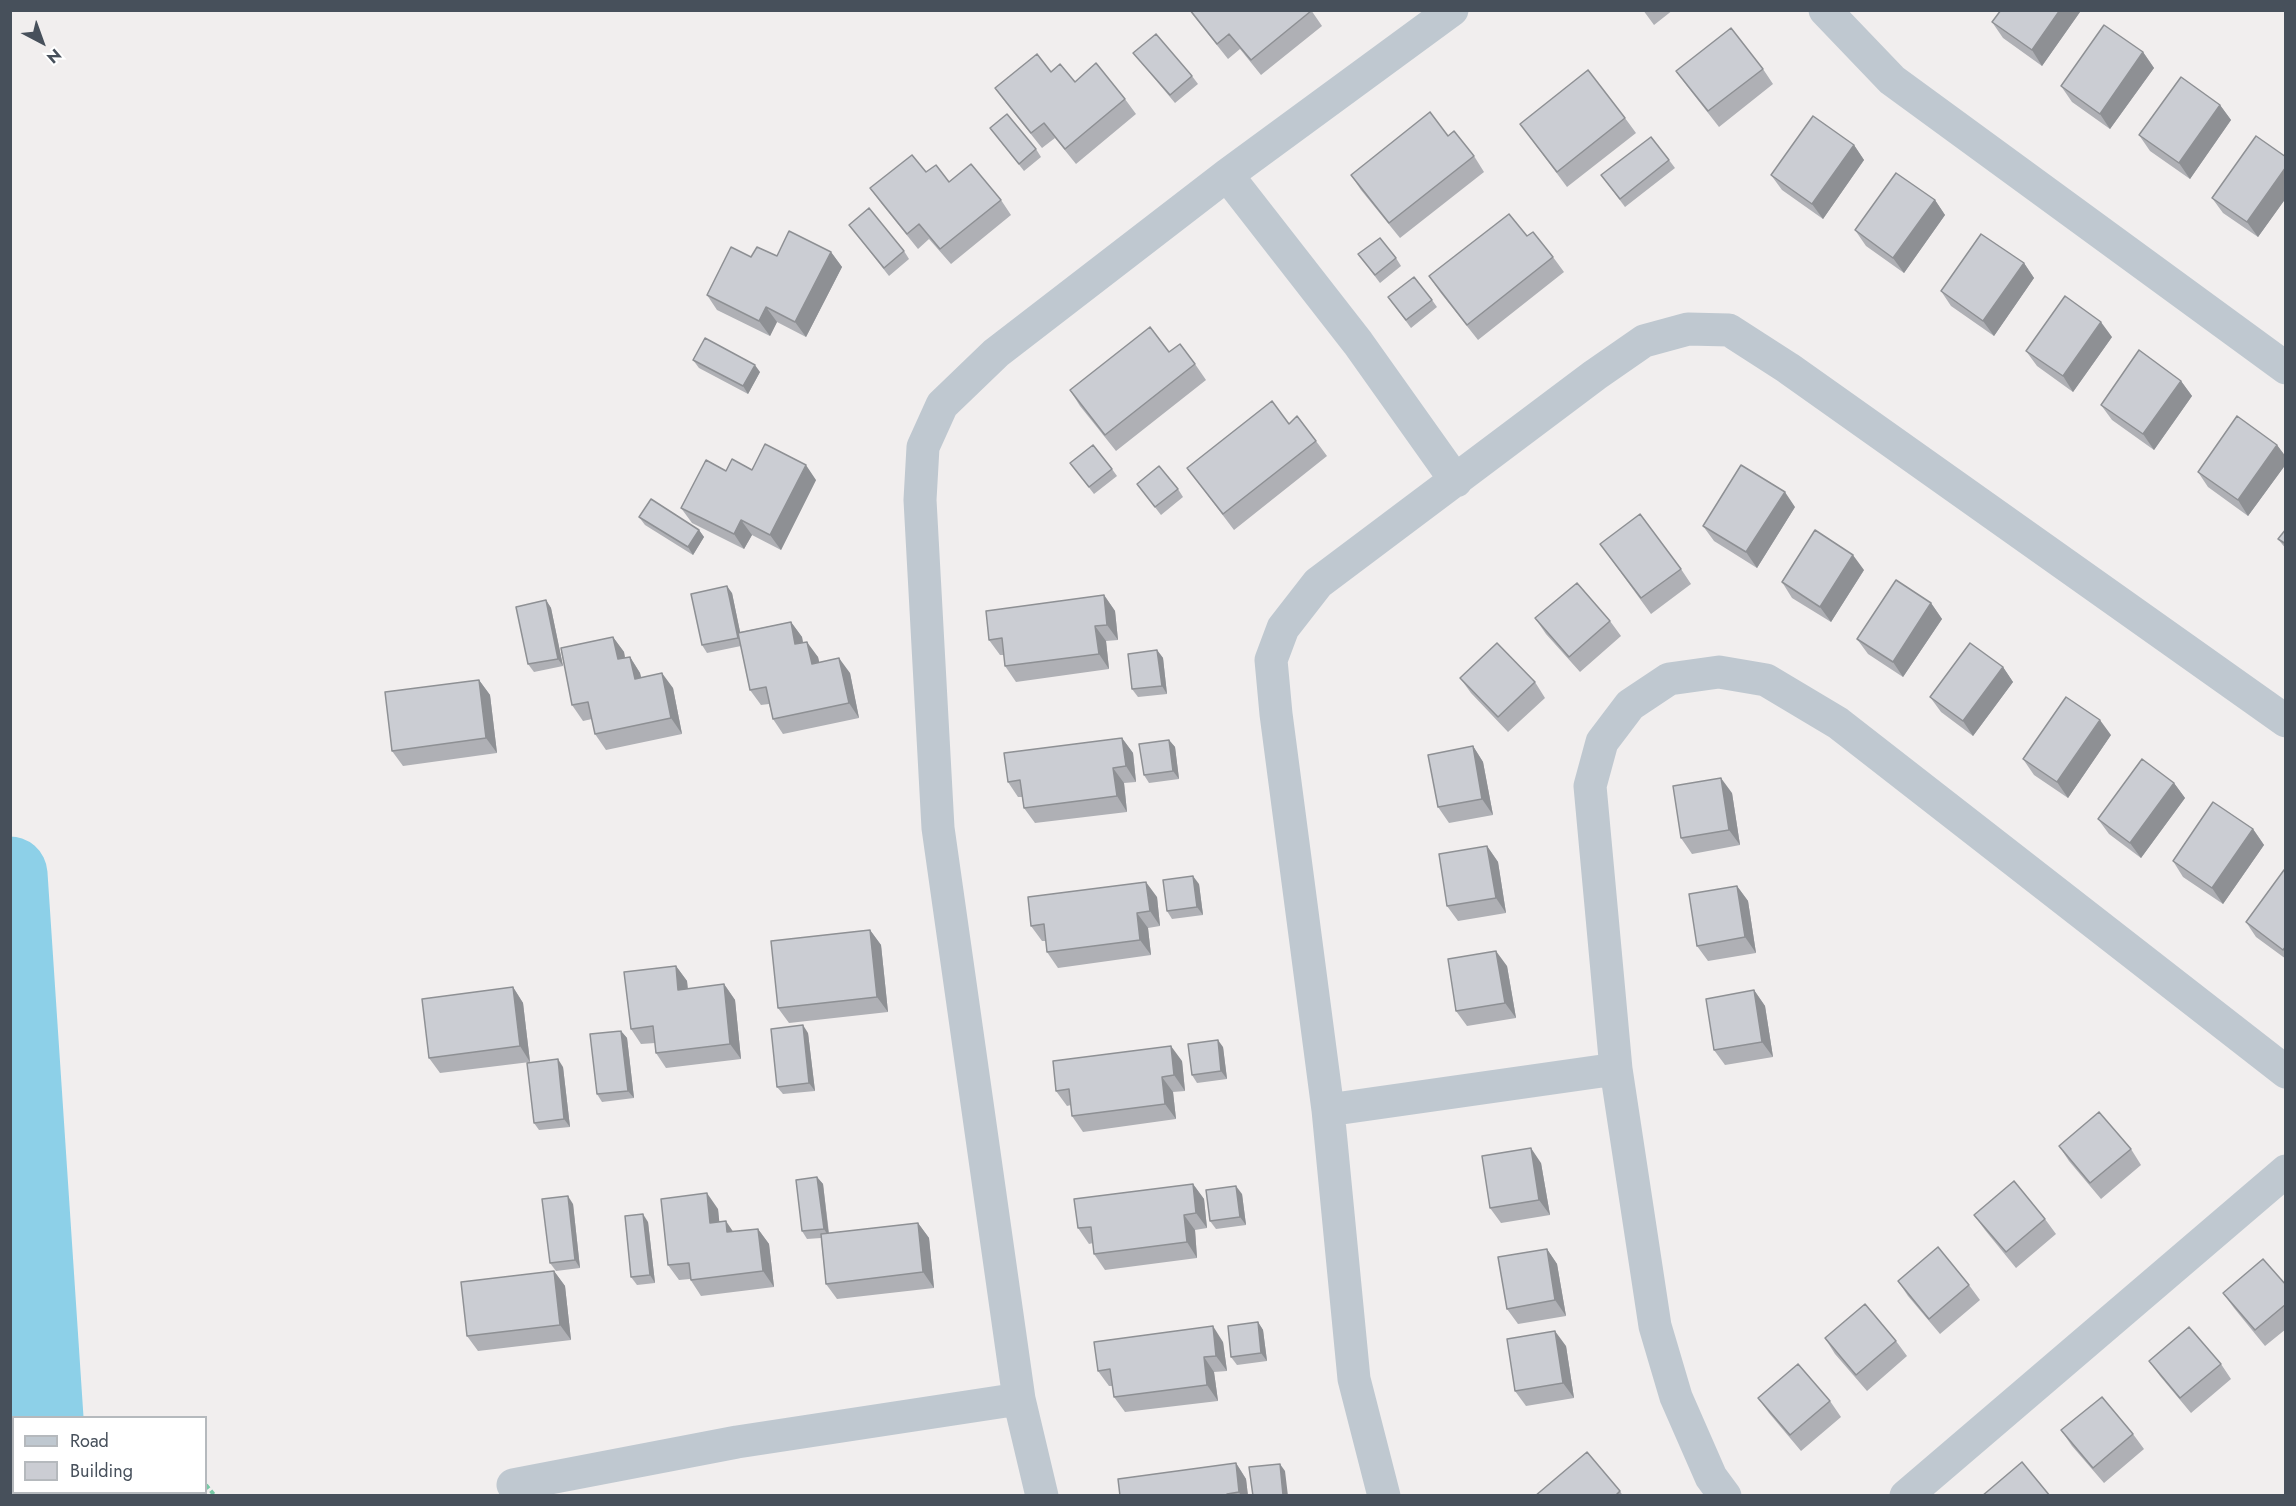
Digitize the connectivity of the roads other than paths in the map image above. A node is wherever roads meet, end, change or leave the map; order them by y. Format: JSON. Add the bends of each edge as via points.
{"nodes":[{"id":1,"x":1452,"y":10,"type":"edge"},
{"id":2,"x":1825,"y":10,"type":"edge"},
{"id":3,"x":1227,"y":175,"type":"junction"},
{"id":4,"x":2286,"y":368,"type":"edge"},
{"id":5,"x":1456,"y":481,"type":"junction"},
{"id":6,"x":2286,"y":721,"type":"edge"},
{"id":7,"x":1616,"y":1070,"type":"junction"},
{"id":8,"x":2286,"y":1072,"type":"edge"},
{"id":9,"x":1328,"y":1110,"type":"junction"},
{"id":10,"x":2286,"y":1171,"type":"edge"},
{"id":11,"x":1019,"y":1399,"type":"junction"},
{"id":12,"x":513,"y":1485,"type":"dead end"},
{"id":13,"x":1042,"y":1496,"type":"edge"},
{"id":14,"x":1384,"y":1496,"type":"edge"},
{"id":15,"x":1725,"y":1496,"type":"edge"},
{"id":16,"x":1906,"y":1496,"type":"edge"}],
"edges":[{"from":1,"to":3,"type":"street"},
{"from":2,"to":4,"type":"street","via":[[1892,80]]},
{"from":3,"to":5,"type":"street","via":[[1358,343]]},
{"from":3,"to":11,"type":"street","via":[[996,353],[942,405],[922,447],[920,500],[938,828]]},
{"from":5,"to":6,"type":"street","via":[[1644,341],[1688,329],[1729,330],[1837,402]]},
{"from":5,"to":9,"type":"street","via":[[1318,583],[1283,628],[1271,660]]},
{"from":7,"to":8,"type":"street","via":[[1590,786],[1602,742],[1630,705],[1669,679],[1719,672],[1766,680],[1838,723]]},
{"from":7,"to":9,"type":"street"},
{"from":7,"to":15,"type":"street","via":[[1655,1326],[1676,1397],[1711,1477]]},
{"from":9,"to":14,"type":"street","via":[[1354,1379]]},
{"from":10,"to":16,"type":"street"},
{"from":11,"to":12,"type":"street","via":[[737,1442]]},
{"from":11,"to":13,"type":"street"}]}
